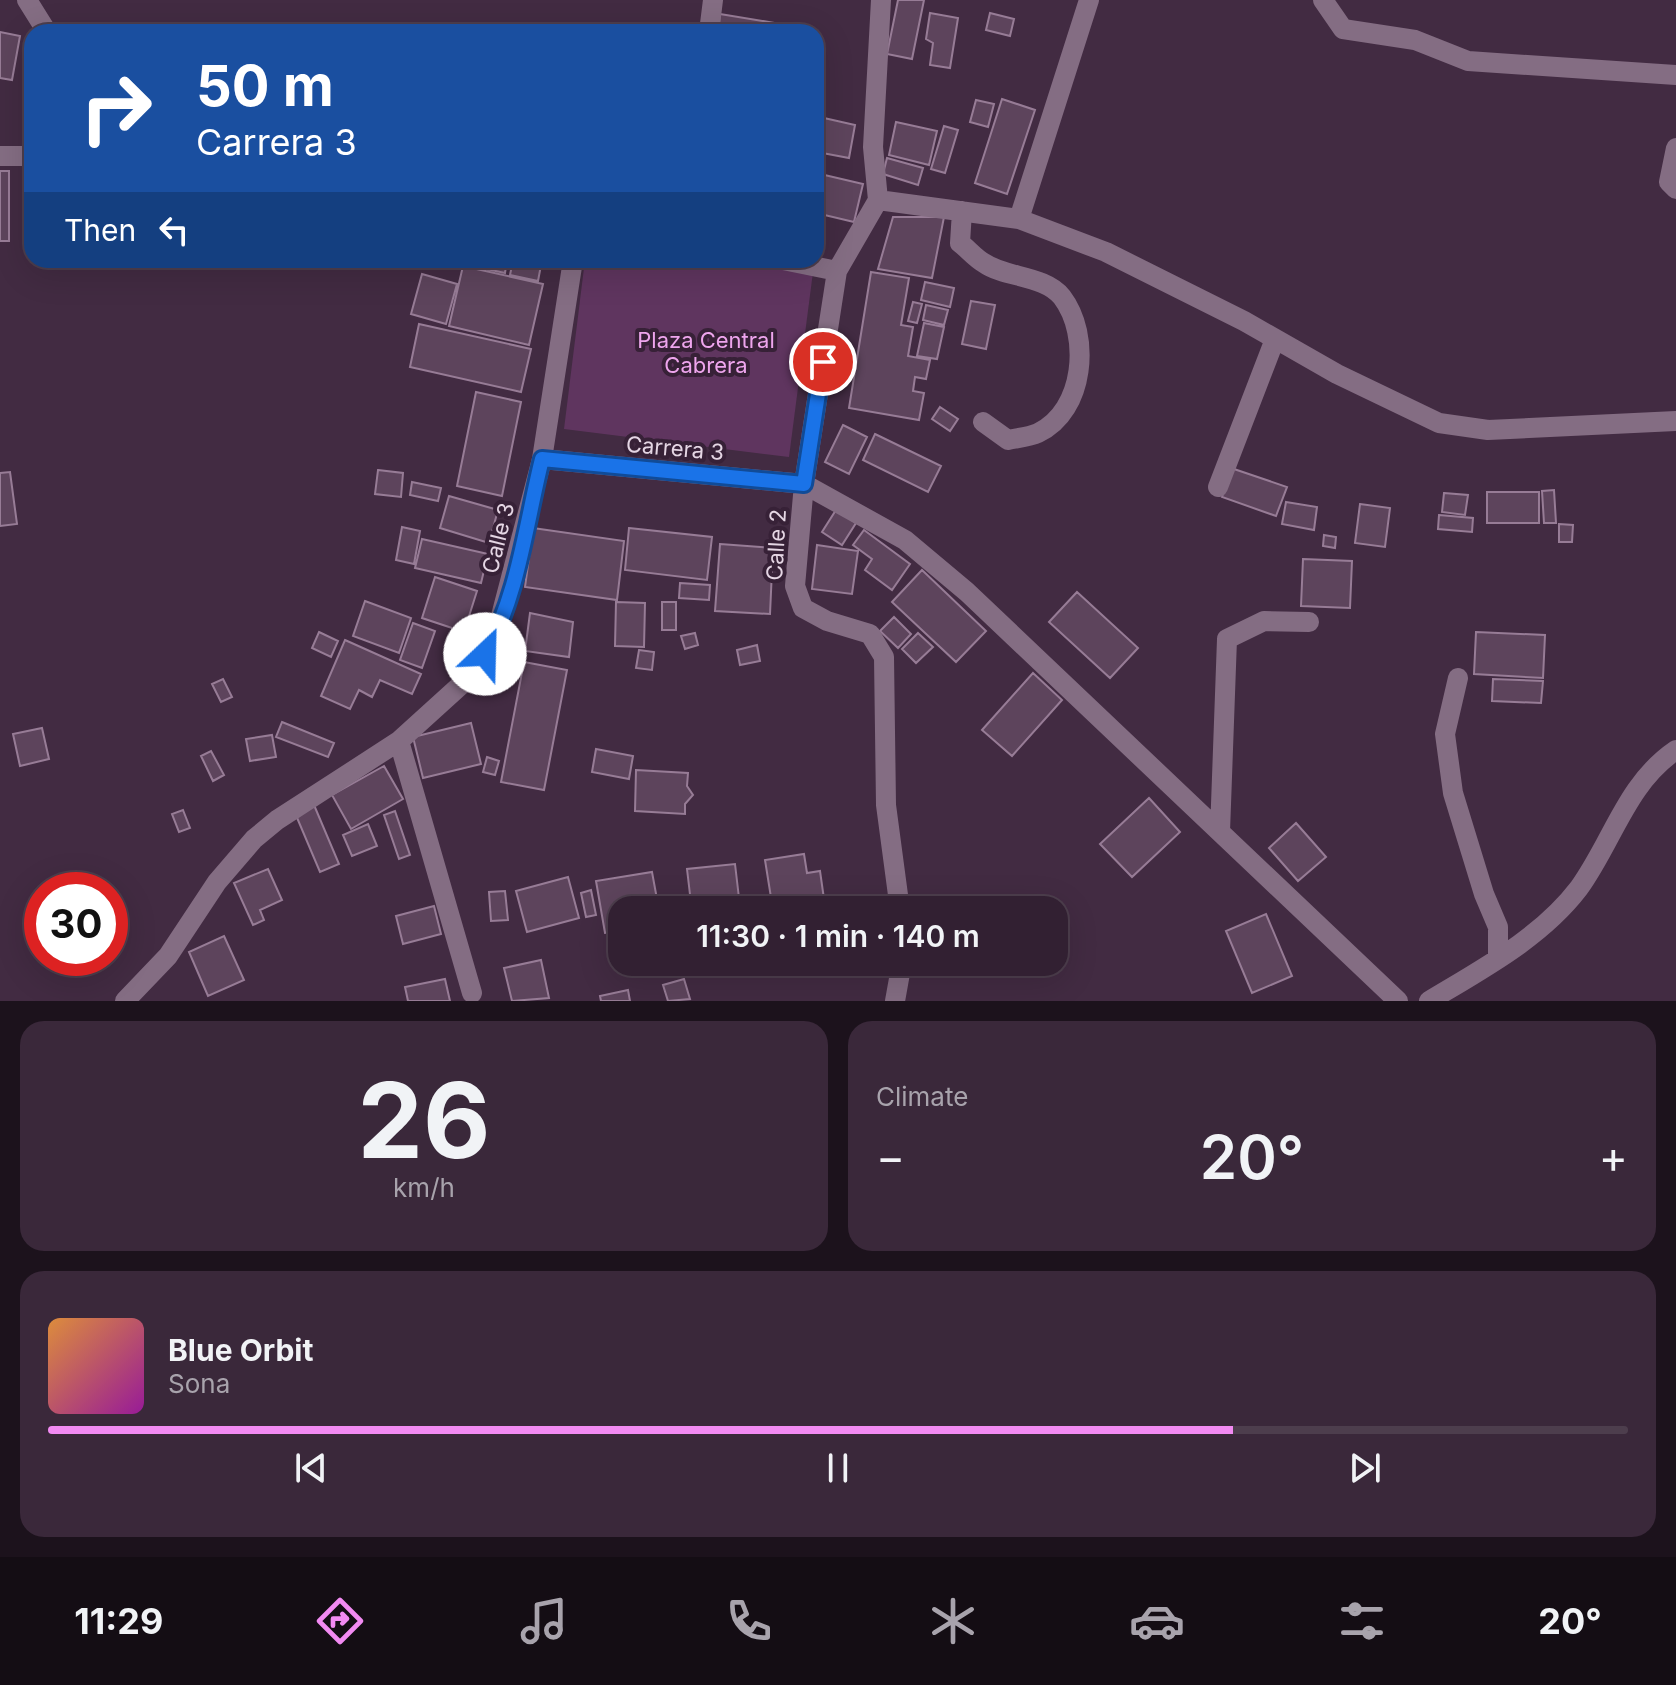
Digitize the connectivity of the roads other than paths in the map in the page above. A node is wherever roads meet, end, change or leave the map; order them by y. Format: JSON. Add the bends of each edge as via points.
{"nodes":[{"id":1,"x":27,"y":0,"type":"edge"},
{"id":2,"x":713,"y":0,"type":"edge"},
{"id":3,"x":881,"y":0,"type":"edge"},
{"id":4,"x":1089,"y":0,"type":"edge"},
{"id":5,"x":1323,"y":0,"type":"edge"},
{"id":6,"x":42,"y":24,"type":"edge"},
{"id":7,"x":710,"y":24,"type":"edge"},
{"id":8,"x":1676,"y":75,"type":"edge"},
{"id":9,"x":1676,"y":148,"type":"edge"},
{"id":10,"x":0,"y":156,"type":"edge"},
{"id":11,"x":24,"y":156,"type":"edge"},
{"id":12,"x":1676,"y":189,"type":"edge"},
{"id":13,"x":878,"y":200,"type":"junction"},
{"id":14,"x":962,"y":211,"type":"junction"},
{"id":15,"x":1019,"y":219,"type":"junction"},
{"id":16,"x":572,"y":268,"type":"edge"},
{"id":17,"x":822,"y":268,"type":"edge"},
{"id":18,"x":837,"y":271,"type":"junction"},
{"id":19,"x":1275,"y":339,"type":"junction"},
{"id":20,"x":1676,"y":421,"type":"edge"},
{"id":21,"x":983,"y":422,"type":"dead end"},
{"id":22,"x":542,"y":459,"type":"junction"},
{"id":23,"x":804,"y":484,"type":"junction"},
{"id":24,"x":1218,"y":487,"type":"dead end"},
{"id":25,"x":1309,"y":622,"type":"dead end"},
{"id":26,"x":1458,"y":678,"type":"dead end"},
{"id":27,"x":399,"y":741,"type":"junction"},
{"id":28,"x":1676,"y":750,"type":"edge"},
{"id":29,"x":1220,"y":832,"type":"junction"},
{"id":30,"x":898,"y":896,"type":"edge"},
{"id":31,"x":1498,"y":957,"type":"junction"},
{"id":32,"x":899,"y":976,"type":"edge"},
{"id":33,"x":472,"y":993,"type":"dead end"},
{"id":34,"x":125,"y":1001,"type":"edge"},
{"id":35,"x":895,"y":1001,"type":"edge"},
{"id":36,"x":1398,"y":1001,"type":"edge"},
{"id":37,"x":1429,"y":1001,"type":"edge"}],
"edges":[{"from":1,"to":6,"type":"street"},
{"from":2,"to":7,"type":"street"},
{"from":3,"to":13,"type":"street","via":[[873,147]]},
{"from":4,"to":15,"type":"street"},
{"from":5,"to":8,"type":"street","via":[[1343,29],[1415,40],[1468,61]]},
{"from":9,"to":12,"type":"street","via":[[1669,182]]},
{"from":10,"to":11,"type":"street"},
{"from":13,"to":14,"type":"street"},
{"from":13,"to":18,"type":"street","name":"Calle 2"},
{"from":14,"to":15,"type":"street"},
{"from":14,"to":21,"type":"street","via":[[960,243],[985,265],[1062,296],[1079,341],[1080,380],[1065,409],[1039,432],[1008,440]]},
{"from":15,"to":19,"type":"street","via":[[1106,252]]},
{"from":16,"to":22,"type":"street","name":"Calle 3"},
{"from":17,"to":18,"type":"street"},
{"from":18,"to":23,"type":"street","name":"Calle 2"},
{"from":19,"to":20,"type":"street","via":[[1439,423],[1488,430]]},
{"from":19,"to":24,"type":"street"},
{"from":22,"to":23,"type":"street","name":"Carrera 3"},
{"from":22,"to":27,"type":"street","name":"Calle 3","via":[[496,635],[474,673]]},
{"from":23,"to":29,"type":"street","via":[[905,540],[967,592]]},
{"from":23,"to":30,"type":"street","name":"Calle 2","via":[[795,586],[803,608],[870,634],[884,657],[886,805]]},
{"from":25,"to":29,"type":"street","via":[[1264,621],[1227,639]]},
{"from":26,"to":31,"type":"street","via":[[1445,734],[1453,793],[1498,927]]},
{"from":27,"to":33,"type":"street"},
{"from":27,"to":34,"type":"street","name":"Calle 3","via":[[254,839],[217,882],[168,956]]},
{"from":28,"to":31,"type":"street","via":[[1656,764],[1625,804],[1603,853],[1550,923]]},
{"from":29,"to":36,"type":"street"},
{"from":31,"to":37,"type":"street"},
{"from":32,"to":35,"type":"street"}]}
